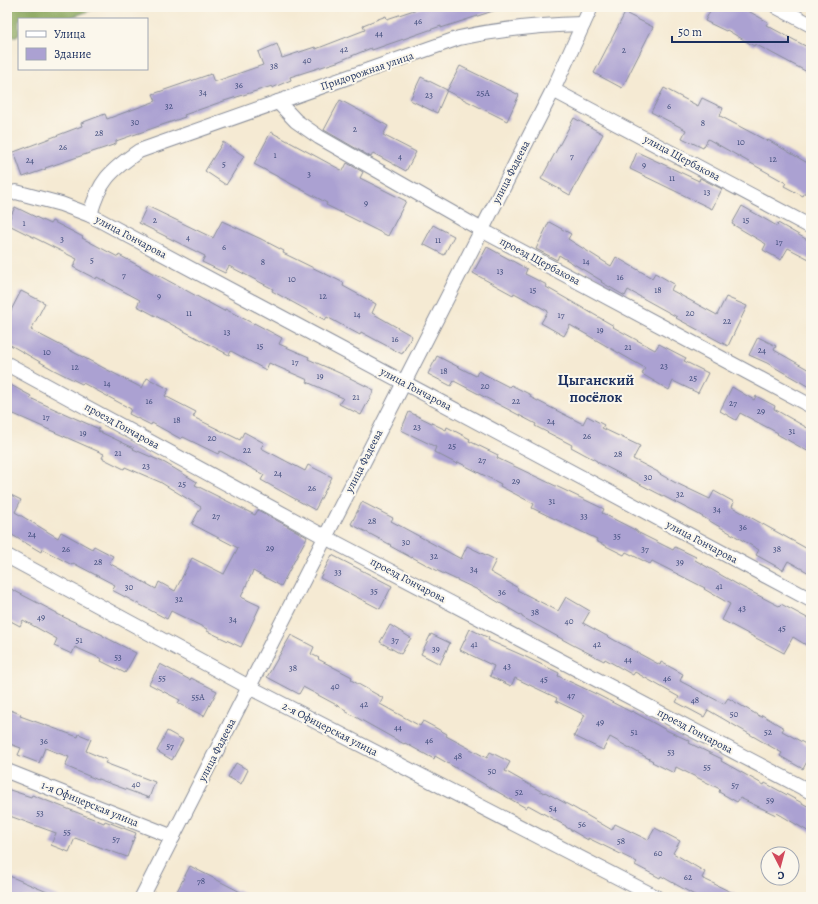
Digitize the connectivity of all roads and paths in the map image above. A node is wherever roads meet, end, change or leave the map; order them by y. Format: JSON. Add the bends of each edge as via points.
{"nodes":[{"id":1,"x":591,"y":7,"type":"edge"},
{"id":2,"x":777,"y":7,"type":"edge"},
{"id":3,"x":583,"y":24,"type":"junction"},
{"id":4,"x":811,"y":25,"type":"edge"},
{"id":5,"x":553,"y":90,"type":"junction"},
{"id":6,"x":278,"y":102,"type":"junction"},
{"id":7,"x":12,"y":193,"type":"edge"},
{"id":8,"x":90,"y":215,"type":"junction"},
{"id":9,"x":811,"y":227,"type":"edge"},
{"id":10,"x":482,"y":230,"type":"junction"},
{"id":11,"x":7,"y":364,"type":"edge"},
{"id":12,"x":404,"y":383,"type":"junction"},
{"id":13,"x":811,"y":406,"type":"edge"},
{"id":14,"x":325,"y":537,"type":"junction"},
{"id":15,"x":7,"y":556,"type":"edge"},
{"id":16,"x":811,"y":600,"type":"edge"},
{"id":17,"x":248,"y":687,"type":"junction"},
{"id":18,"x":7,"y":772,"type":"edge"},
{"id":19,"x":811,"y":792,"type":"edge"},
{"id":20,"x":173,"y":837,"type":"junction"},
{"id":21,"x":142,"y":897,"type":"edge"},
{"id":22,"x":656,"y":897,"type":"edge"}],
"edges":[{"from":1,"to":3,"type":"street"},
{"from":2,"to":4,"type":"street"},
{"from":3,"to":5,"type":"street","name":"улица Фадеева"},
{"from":3,"to":6,"type":"street","name":"Придорожная улица","via":[[546,25],[485,32],[459,38]]},
{"from":5,"to":9,"type":"street","name":"улица Щербакова"},
{"from":5,"to":10,"type":"street","name":"улица Фадеева"},
{"from":6,"to":8,"type":"street","name":"Придорожная улица","via":[[139,151],[120,164],[104,181],[95,195]]},
{"from":6,"to":10,"type":"street","name":"проезд Щербакова","via":[[296,121],[319,137]]},
{"from":7,"to":8,"type":"street","name":"улица Гончарова","via":[[61,204]]},
{"from":8,"to":12,"type":"street","name":"улица Гончарова"},
{"from":10,"to":12,"type":"street","name":"улица Фадеева"},
{"from":10,"to":13,"type":"street","name":"проезд Щербакова"},
{"from":11,"to":14,"type":"street","name":"проезд Гончарова"},
{"from":12,"to":14,"type":"street","name":"улица Фадеева"},
{"from":12,"to":16,"type":"street","name":"улица Гончарова"},
{"from":14,"to":17,"type":"street","name":"улица Фадеева"},
{"from":14,"to":19,"type":"street","name":"проезд Гончарова"},
{"from":15,"to":17,"type":"street","name":"2-я Офицерская улица"},
{"from":17,"to":20,"type":"street","name":"улица Фадеева"},
{"from":17,"to":22,"type":"street","name":"2-я Офицерская улица"},
{"from":18,"to":20,"type":"street","name":"1-я Офицерская улица"},
{"from":20,"to":21,"type":"street","name":"улица Фадеева"}]}
